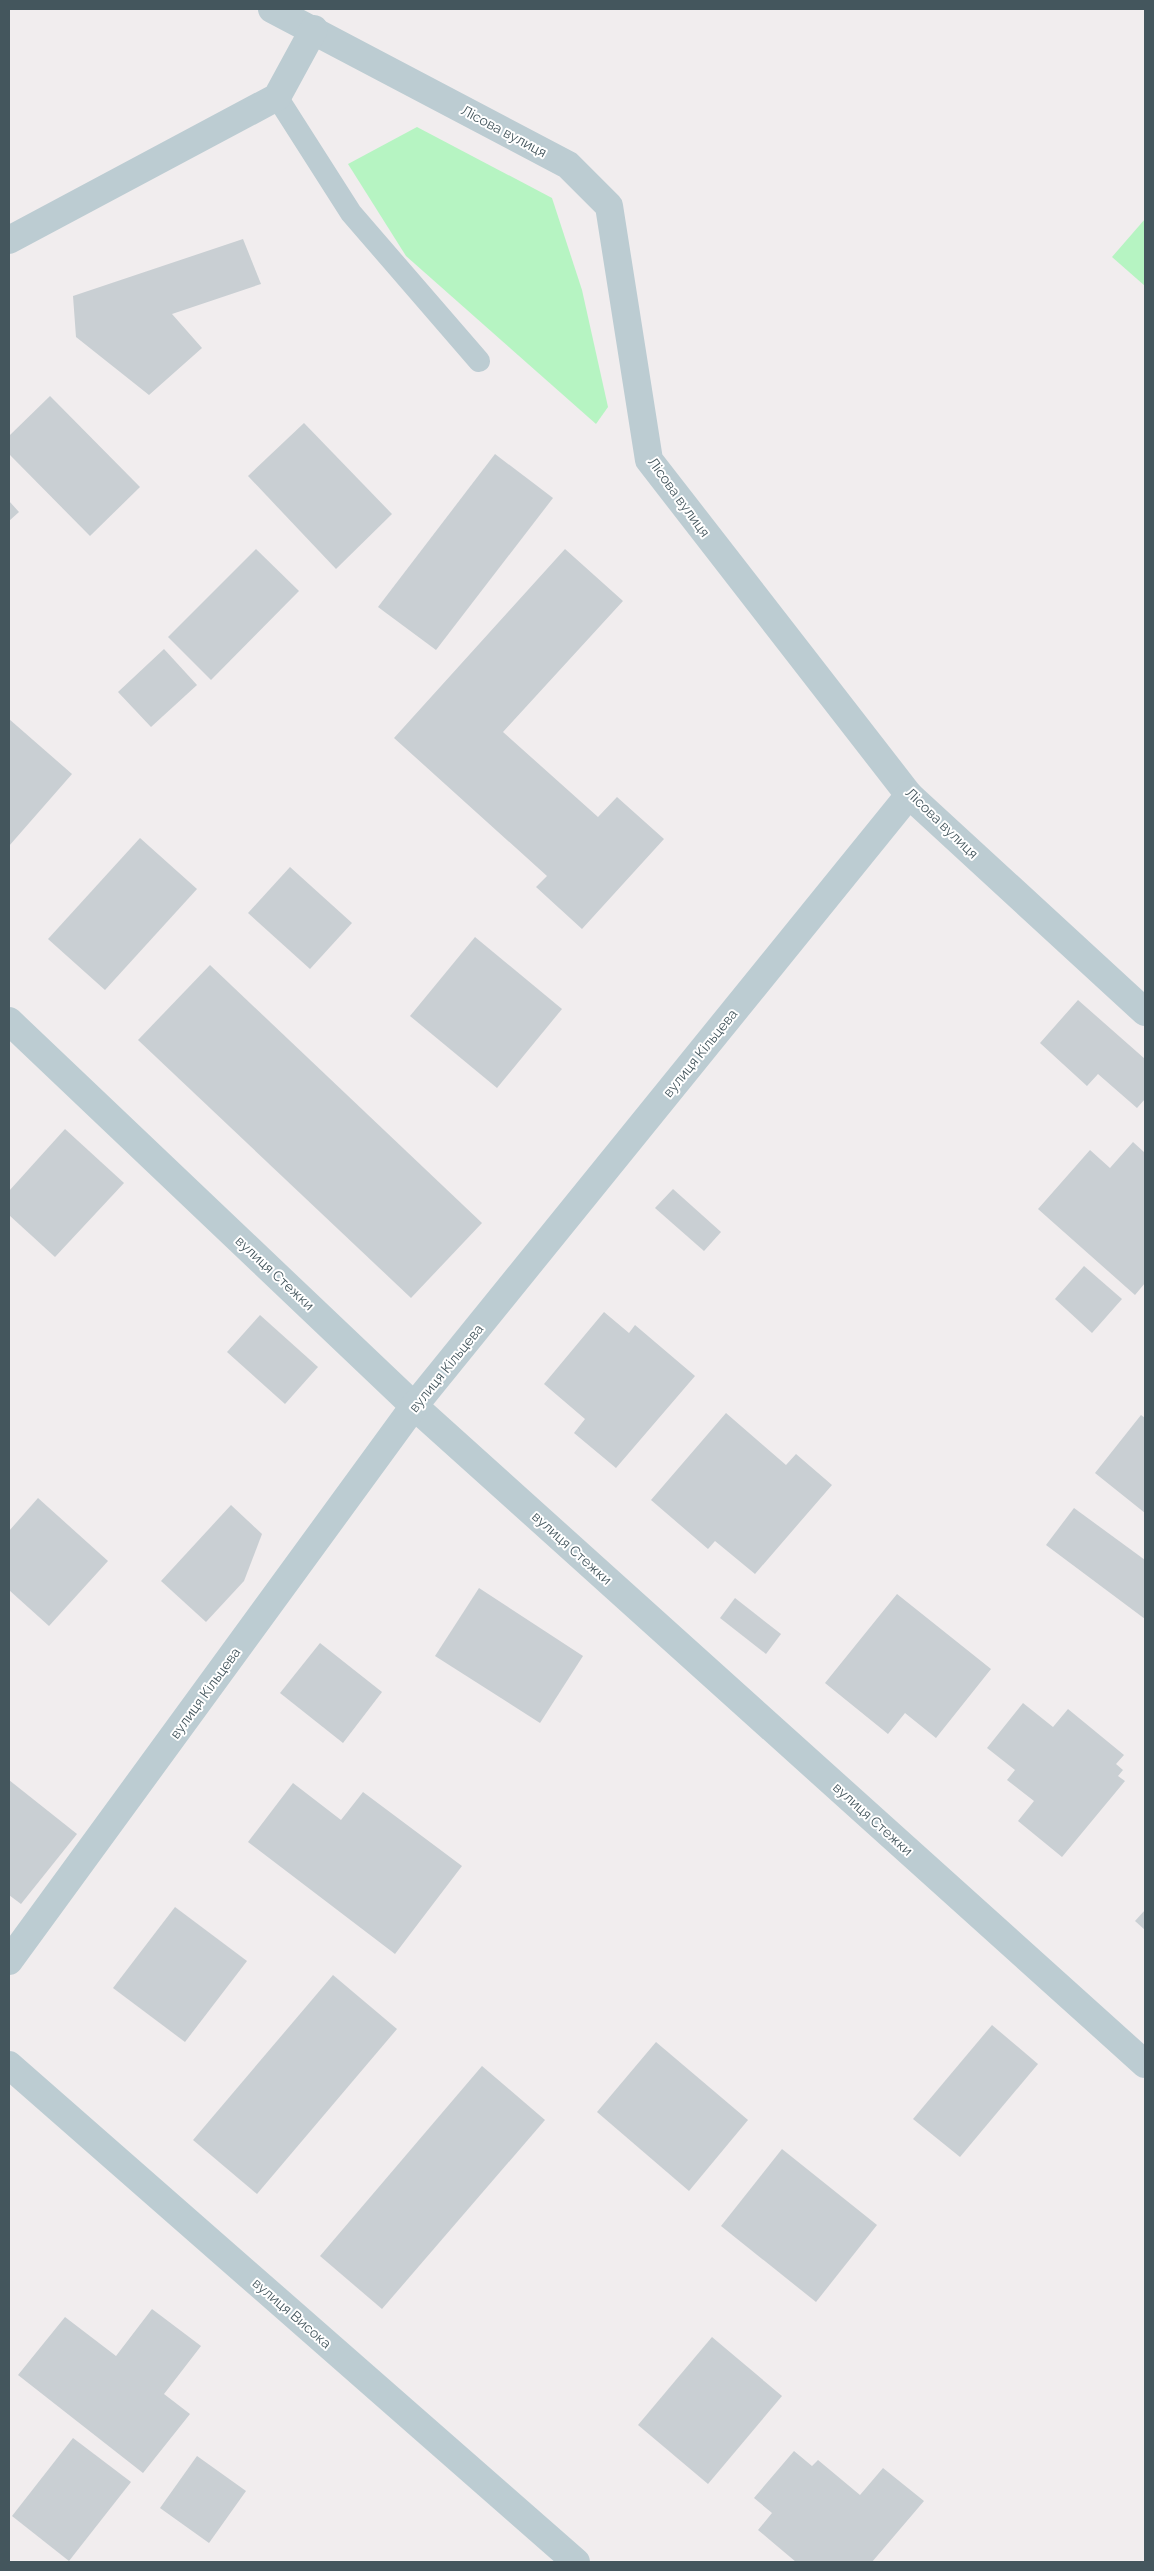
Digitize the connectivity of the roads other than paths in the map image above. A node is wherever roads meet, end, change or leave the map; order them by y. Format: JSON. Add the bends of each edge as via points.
{"nodes":[{"id":1,"x":272,"y":9,"type":"edge"},
{"id":2,"x":314,"y":29,"type":"junction"},
{"id":3,"x":277,"y":97,"type":"junction"},
{"id":4,"x":9,"y":240,"type":"edge"},
{"id":5,"x":479,"y":361,"type":"dead end"},
{"id":6,"x":910,"y":794,"type":"junction"},
{"id":7,"x":1145,"y":1012,"type":"edge"},
{"id":8,"x":9,"y":1021,"type":"edge"},
{"id":9,"x":414,"y":1406,"type":"junction"},
{"id":10,"x":9,"y":1961,"type":"edge"},
{"id":11,"x":1145,"y":2064,"type":"edge"},
{"id":12,"x":9,"y":2065,"type":"edge"},
{"id":13,"x":576,"y":2562,"type":"edge"}],
"edges":[{"from":1,"to":2,"type":"street","name":"Лісова вулиця"},
{"from":2,"to":3,"type":"street"},
{"from":2,"to":6,"type":"street","name":"Лісова вулиця","via":[[568,165],[609,206],[649,460]]},
{"from":3,"to":4,"type":"street"},
{"from":3,"to":5,"type":"lane","via":[[351,213]]},
{"from":6,"to":7,"type":"street","name":"Лісова вулиця"},
{"from":6,"to":9,"type":"street","name":"вулиця Кільцева"},
{"from":8,"to":9,"type":"street","name":"вулиця Стежки"},
{"from":9,"to":10,"type":"street","name":"вулиця Кільцева"},
{"from":9,"to":11,"type":"street","name":"вулиця Стежки"},
{"from":12,"to":13,"type":"street","name":"вулиця Висока"}]}
